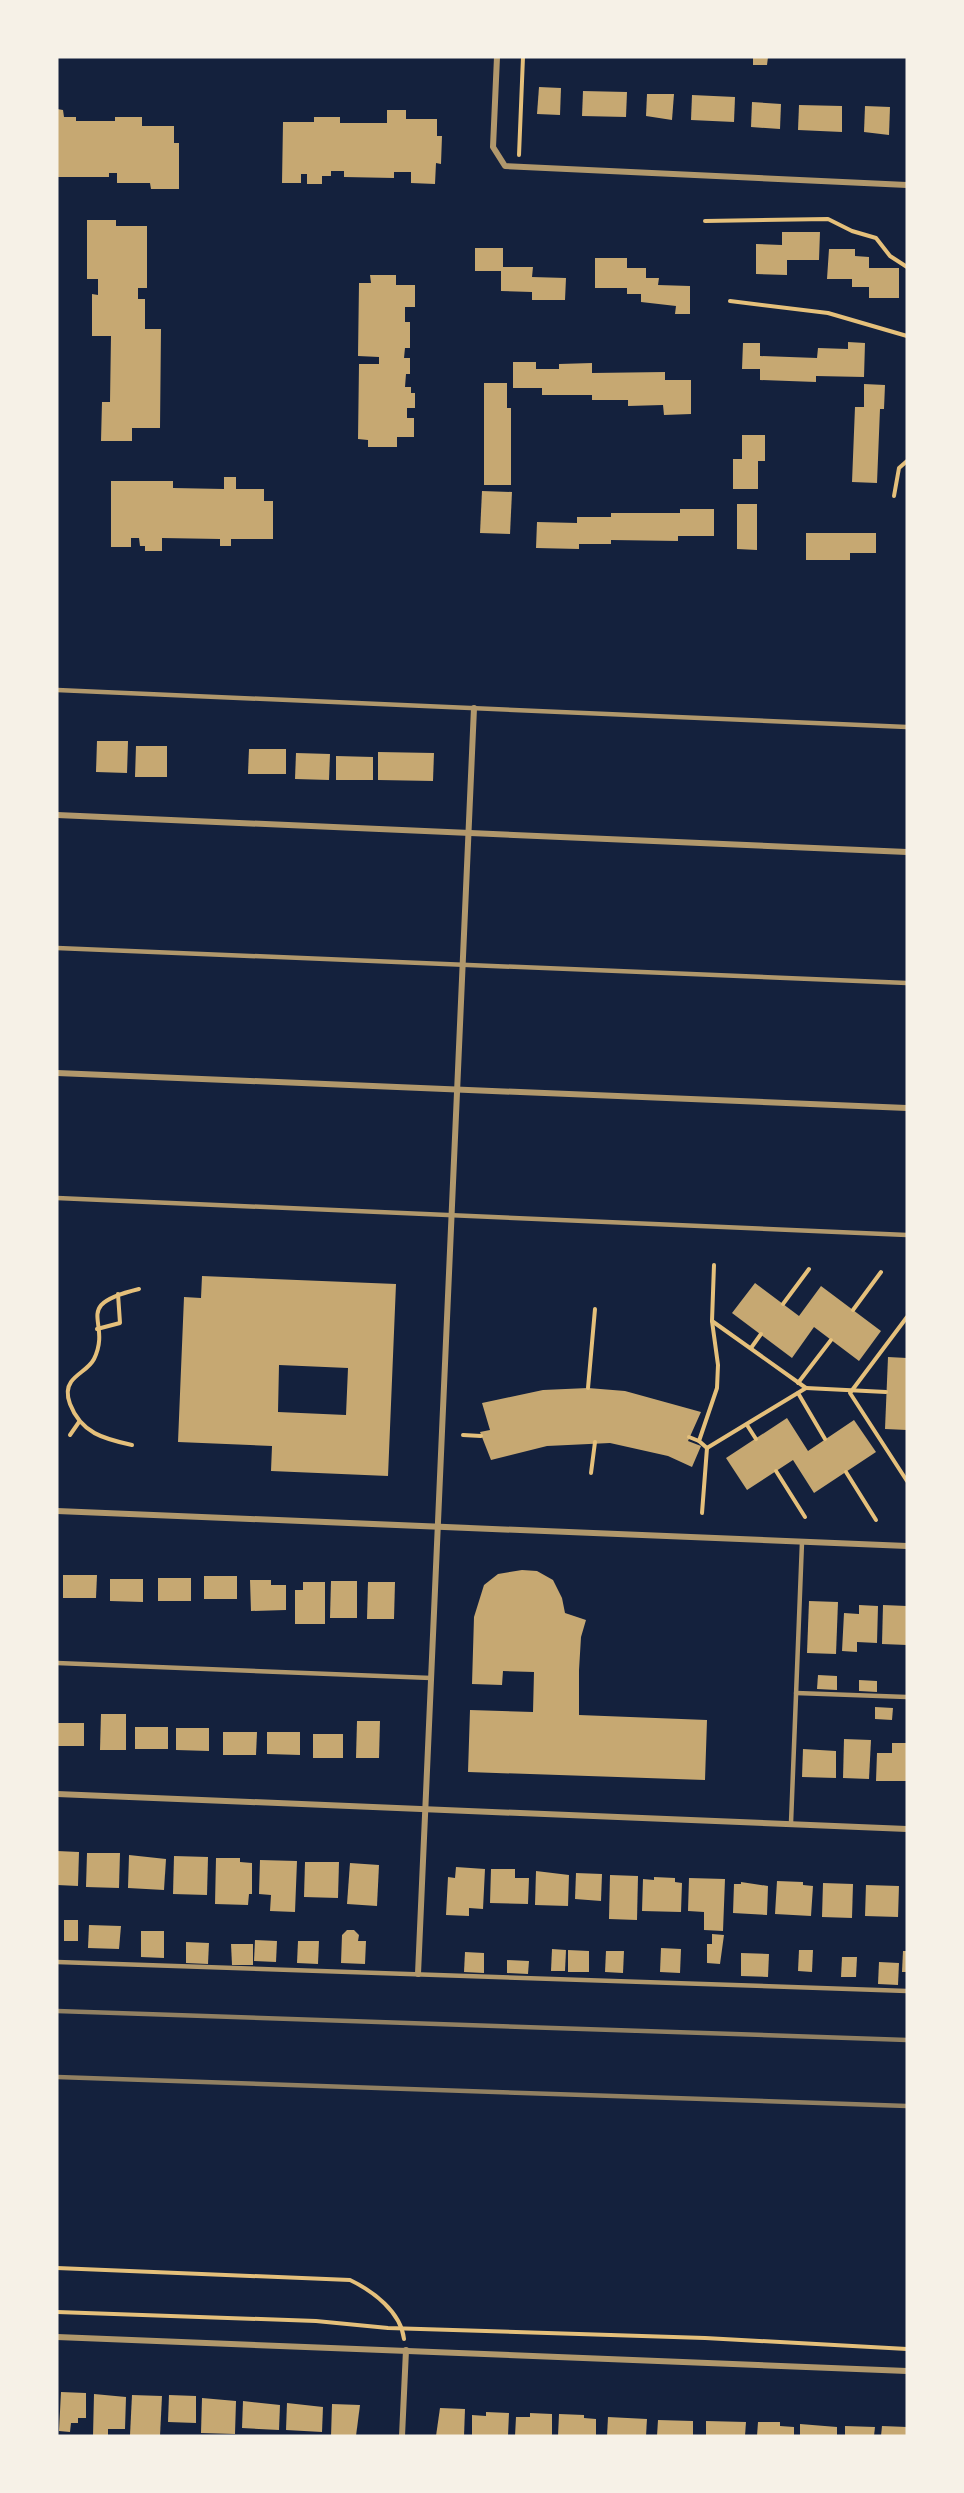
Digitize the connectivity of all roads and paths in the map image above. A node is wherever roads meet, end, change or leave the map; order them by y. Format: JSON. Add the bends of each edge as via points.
{"nodes":[{"id":1,"x":496,"y":57,"type":"edge"},
{"id":2,"x":523,"y":57,"type":"edge"},
{"id":3,"x":518,"y":166,"type":"junction"},
{"id":4,"x":907,"y":185,"type":"edge"},
{"id":5,"x":705,"y":221,"type":"dead end"},
{"id":6,"x":907,"y":267,"type":"edge"},
{"id":7,"x":730,"y":301,"type":"dead end"},
{"id":8,"x":907,"y":336,"type":"edge"},
{"id":9,"x":907,"y":461,"type":"edge"},
{"id":10,"x":894,"y":496,"type":"dead end"},
{"id":11,"x":57,"y":690,"type":"edge"},
{"id":12,"x":474,"y":708,"type":"junction"},
{"id":13,"x":907,"y":727,"type":"edge"},
{"id":14,"x":57,"y":815,"type":"edge"},
{"id":15,"x":470,"y":834,"type":"junction"},
{"id":16,"x":907,"y":852,"type":"edge"},
{"id":17,"x":57,"y":948,"type":"edge"},
{"id":18,"x":463,"y":965,"type":"junction"},
{"id":19,"x":907,"y":983,"type":"edge"},
{"id":20,"x":57,"y":1073,"type":"edge"},
{"id":21,"x":457,"y":1089,"type":"junction"},
{"id":22,"x":907,"y":1108,"type":"edge"},
{"id":23,"x":57,"y":1198,"type":"edge"},
{"id":24,"x":451,"y":1215,"type":"junction"},
{"id":25,"x":907,"y":1236,"type":"edge"},
{"id":26,"x":714,"y":1265,"type":"dead end"},
{"id":27,"x":809,"y":1269,"type":"dead end"},
{"id":28,"x":881,"y":1272,"type":"dead end"},
{"id":29,"x":139,"y":1289,"type":"dead end"},
{"id":30,"x":118,"y":1294,"type":"junction"},
{"id":31,"x":783,"y":1304,"type":"dead end"},
{"id":32,"x":595,"y":1309,"type":"dead end"},
{"id":33,"x":853,"y":1310,"type":"dead end"},
{"id":34,"x":907,"y":1317,"type":"edge"},
{"id":35,"x":712,"y":1321,"type":"junction"},
{"id":36,"x":97,"y":1329,"type":"junction"},
{"id":37,"x":760,"y":1334,"type":"dead end"},
{"id":38,"x":831,"y":1340,"type":"dead end"},
{"id":39,"x":751,"y":1347,"type":"junction"},
{"id":40,"x":798,"y":1383,"type":"junction"},
{"id":41,"x":806,"y":1388,"type":"junction"},
{"id":42,"x":588,"y":1389,"type":"dead end"},
{"id":43,"x":852,"y":1391,"type":"junction"},
{"id":44,"x":886,"y":1392,"type":"dead end"},
{"id":45,"x":798,"y":1394,"type":"junction"},
{"id":46,"x":79,"y":1422,"type":"junction"},
{"id":47,"x":747,"y":1425,"type":"junction"},
{"id":48,"x":70,"y":1435,"type":"dead end"},
{"id":49,"x":463,"y":1435,"type":"dead end"},
{"id":50,"x":481,"y":1436,"type":"dead end"},
{"id":51,"x":689,"y":1437,"type":"dead end"},
{"id":52,"x":756,"y":1438,"type":"dead end"},
{"id":53,"x":825,"y":1439,"type":"dead end"},
{"id":54,"x":699,"y":1441,"type":"junction"},
{"id":55,"x":595,"y":1442,"type":"dead end"},
{"id":56,"x":132,"y":1445,"type":"dead end"},
{"id":57,"x":707,"y":1448,"type":"junction"},
{"id":58,"x":776,"y":1471,"type":"dead end"},
{"id":59,"x":846,"y":1472,"type":"dead end"},
{"id":60,"x":591,"y":1473,"type":"dead end"},
{"id":61,"x":907,"y":1481,"type":"edge"},
{"id":62,"x":57,"y":1511,"type":"edge"},
{"id":63,"x":702,"y":1513,"type":"dead end"},
{"id":64,"x":805,"y":1517,"type":"dead end"},
{"id":65,"x":876,"y":1520,"type":"dead end"},
{"id":66,"x":438,"y":1527,"type":"junction"},
{"id":67,"x":802,"y":1542,"type":"junction"},
{"id":68,"x":907,"y":1546,"type":"edge"},
{"id":69,"x":57,"y":1663,"type":"edge"},
{"id":70,"x":431,"y":1678,"type":"junction"},
{"id":71,"x":796,"y":1693,"type":"junction"},
{"id":72,"x":907,"y":1697,"type":"edge"},
{"id":73,"x":57,"y":1794,"type":"edge"},
{"id":74,"x":425,"y":1810,"type":"junction"},
{"id":75,"x":791,"y":1823,"type":"junction"},
{"id":76,"x":907,"y":1829,"type":"edge"},
{"id":77,"x":57,"y":1962,"type":"edge"},
{"id":78,"x":418,"y":1974,"type":"junction"},
{"id":79,"x":907,"y":1991,"type":"edge"},
{"id":80,"x":57,"y":2268,"type":"edge"},
{"id":81,"x":57,"y":2312,"type":"edge"},
{"id":82,"x":403,"y":2328,"type":"junction"},
{"id":83,"x":57,"y":2337,"type":"edge"},
{"id":84,"x":907,"y":2349,"type":"edge"},
{"id":85,"x":406,"y":2350,"type":"junction"},
{"id":86,"x":907,"y":2371,"type":"edge"},
{"id":87,"x":402,"y":2436,"type":"edge"}],
"edges":[{"from":1,"to":3,"type":"street","via":[[493,147],[505,166]]},
{"from":2,"to":3,"type":"path"},
{"from":3,"to":4,"type":"street"},
{"from":5,"to":6,"type":"path","via":[[828,219],[876,238],[890,256]]},
{"from":7,"to":8,"type":"path","via":[[828,313]]},
{"from":9,"to":10,"type":"path","via":[[899,468]]},
{"from":11,"to":12,"type":"lane"},
{"from":12,"to":13,"type":"lane"},
{"from":12,"to":15,"type":"street"},
{"from":14,"to":15,"type":"street"},
{"from":15,"to":16,"type":"street"},
{"from":15,"to":18,"type":"street"},
{"from":17,"to":18,"type":"lane"},
{"from":18,"to":19,"type":"lane"},
{"from":18,"to":21,"type":"street"},
{"from":20,"to":21,"type":"street"},
{"from":21,"to":22,"type":"street"},
{"from":21,"to":24,"type":"street"},
{"from":23,"to":24,"type":"lane"},
{"from":24,"to":25,"type":"lane"},
{"from":24,"to":66,"type":"street"},
{"from":26,"to":35,"type":"path"},
{"from":27,"to":31,"type":"path"},
{"from":28,"to":33,"type":"path"},
{"from":29,"to":30,"type":"path"},
{"from":30,"to":36,"type":"path","via":[[102,1304]]},
{"from":30,"to":36,"type":"path","via":[[120,1323]]},
{"from":32,"to":42,"type":"path"},
{"from":34,"to":43,"type":"path"},
{"from":35,"to":39,"type":"path"},
{"from":35,"to":54,"type":"path","via":[[717,1388]]},
{"from":36,"to":46,"type":"path","via":[[93,1361],[67,1390]]},
{"from":37,"to":39,"type":"path"},
{"from":38,"to":40,"type":"path"},
{"from":39,"to":40,"type":"path"},
{"from":40,"to":41,"type":"path"},
{"from":41,"to":43,"type":"path"},
{"from":41,"to":45,"type":"path"},
{"from":43,"to":44,"type":"path"},
{"from":43,"to":61,"type":"path"},
{"from":45,"to":47,"type":"path"},
{"from":45,"to":53,"type":"path"},
{"from":46,"to":48,"type":"path"},
{"from":46,"to":56,"type":"path","via":[[109,1440]]},
{"from":47,"to":52,"type":"path"},
{"from":47,"to":57,"type":"path"},
{"from":49,"to":50,"type":"path"},
{"from":51,"to":54,"type":"path"},
{"from":54,"to":57,"type":"path"},
{"from":55,"to":60,"type":"path"},
{"from":57,"to":63,"type":"path"},
{"from":58,"to":64,"type":"path"},
{"from":59,"to":65,"type":"path"},
{"from":62,"to":66,"type":"street"},
{"from":66,"to":67,"type":"street"},
{"from":66,"to":70,"type":"street"},
{"from":67,"to":68,"type":"street"},
{"from":67,"to":71,"type":"lane"},
{"from":69,"to":70,"type":"lane"},
{"from":70,"to":74,"type":"street"},
{"from":71,"to":72,"type":"lane"},
{"from":71,"to":75,"type":"lane"},
{"from":73,"to":74,"type":"street"},
{"from":74,"to":75,"type":"street"},
{"from":74,"to":78,"type":"street"},
{"from":75,"to":76,"type":"street"},
{"from":77,"to":78,"type":"lane"},
{"from":78,"to":79,"type":"lane"},
{"from":80,"to":82,"type":"path","via":[[350,2280],[370,2289]]},
{"from":81,"to":82,"type":"path"},
{"from":82,"to":84,"type":"path"},
{"from":82,"to":85,"type":"path"},
{"from":83,"to":85,"type":"street"},
{"from":85,"to":86,"type":"street"},
{"from":85,"to":87,"type":"street"}]}
